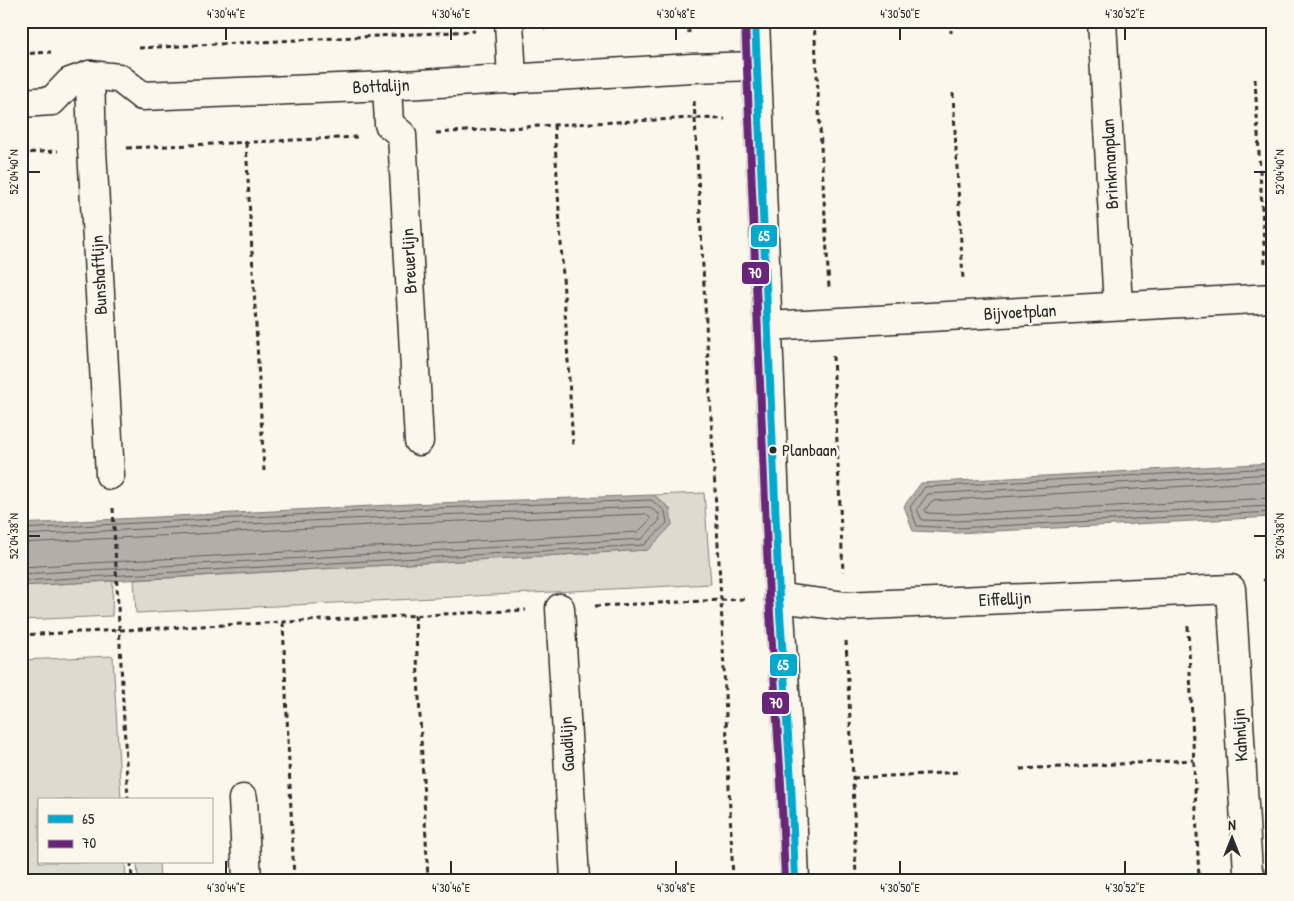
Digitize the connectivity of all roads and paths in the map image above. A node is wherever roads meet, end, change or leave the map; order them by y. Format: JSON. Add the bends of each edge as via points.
{"nodes":[{"id":1,"x":703,"y":21,"type":"edge"},
{"id":2,"x":755,"y":21,"type":"edge"},
{"id":3,"x":814,"y":21,"type":"edge"},
{"id":4,"x":950,"y":21,"type":"edge"},
{"id":5,"x":1102,"y":21,"type":"edge"},
{"id":6,"x":509,"y":25,"type":"edge"},
{"id":7,"x":951,"y":33,"type":"dead end"},
{"id":8,"x":138,"y":48,"type":"dead end"},
{"id":9,"x":60,"y":52,"type":"dead end"},
{"id":10,"x":21,"y":54,"type":"edge"},
{"id":11,"x":757,"y":66,"type":"junction"},
{"id":12,"x":692,"y":68,"type":"junction"},
{"id":13,"x":90,"y":75,"type":"junction"},
{"id":14,"x":1255,"y":79,"type":"dead end"},
{"id":15,"x":512,"y":80,"type":"junction"},
{"id":16,"x":387,"y":86,"type":"junction"},
{"id":17,"x":953,"y":93,"type":"dead end"},
{"id":18,"x":21,"y":103,"type":"edge"},
{"id":19,"x":554,"y":125,"type":"dead end"},
{"id":20,"x":246,"y":143,"type":"dead end"},
{"id":21,"x":1270,"y":298,"type":"edge"},
{"id":22,"x":1118,"y":306,"type":"junction"},
{"id":23,"x":965,"y":315,"type":"junction"},
{"id":24,"x":831,"y":322,"type":"junction"},
{"id":25,"x":768,"y":326,"type":"junction"},
{"id":26,"x":419,"y":441,"type":"dead end"},
{"id":27,"x":574,"y":446,"type":"dead end"},
{"id":28,"x":264,"y":471,"type":"dead end"},
{"id":29,"x":110,"y":475,"type":"dead end"},
{"id":30,"x":113,"y":503,"type":"dead end"},
{"id":31,"x":1231,"y":589,"type":"joint"},
{"id":32,"x":1186,"y":591,"type":"junction"},
{"id":33,"x":779,"y":598,"type":"junction"},
{"id":34,"x":721,"y":600,"type":"junction"},
{"id":35,"x":844,"y":606,"type":"junction"},
{"id":36,"x":560,"y":608,"type":"junction"},
{"id":37,"x":415,"y":615,"type":"junction"},
{"id":38,"x":283,"y":622,"type":"junction"},
{"id":39,"x":120,"y":630,"type":"junction"},
{"id":40,"x":21,"y":635,"type":"edge"},
{"id":41,"x":1194,"y":760,"type":"junction"},
{"id":42,"x":1020,"y":769,"type":"dead end"},
{"id":43,"x":961,"y":772,"type":"dead end"},
{"id":44,"x":853,"y":778,"type":"junction"},
{"id":45,"x":128,"y":798,"type":"edge"},
{"id":46,"x":244,"y":799,"type":"dead end"},
{"id":47,"x":131,"y":864,"type":"edge"},
{"id":48,"x":132,"y":880,"type":"edge"},
{"id":49,"x":247,"y":880,"type":"edge"},
{"id":50,"x":294,"y":880,"type":"edge"},
{"id":51,"x":428,"y":880,"type":"edge"},
{"id":52,"x":575,"y":880,"type":"edge"},
{"id":53,"x":733,"y":880,"type":"edge"},
{"id":54,"x":796,"y":880,"type":"edge"},
{"id":55,"x":856,"y":880,"type":"edge"},
{"id":56,"x":1199,"y":880,"type":"edge"},
{"id":57,"x":1253,"y":880,"type":"edge"}],
"edges":[{"from":1,"to":6,"type":"path"},
{"from":2,"to":11,"type":"street"},
{"from":3,"to":24,"type":"path"},
{"from":4,"to":7,"type":"path"},
{"from":5,"to":22,"type":"street","name":"Brinkmanplan"},
{"from":6,"to":8,"type":"path"},
{"from":6,"to":15,"type":"street"},
{"from":9,"to":10,"type":"path"},
{"from":11,"to":12,"type":"street","name":"Bottalijn"},
{"from":11,"to":25,"type":"street"},
{"from":12,"to":15,"type":"street","name":"Bottalijn"},
{"from":12,"to":34,"type":"path"},
{"from":13,"to":16,"type":"street","name":"Bottalijn","via":[[119,78],[142,96]]},
{"from":13,"to":18,"type":"street","name":"Bottalijn","via":[[70,82],[52,101]]},
{"from":13,"to":29,"type":"street","name":"Bunshaftlijn"},
{"from":14,"to":21,"type":"path"},
{"from":15,"to":16,"type":"street","name":"Bottalijn"},
{"from":16,"to":26,"type":"street","name":"Breuerlijn","via":[[389,124],[402,135]]},
{"from":17,"to":23,"type":"path"},
{"from":19,"to":27,"type":"path"},
{"from":20,"to":28,"type":"path"},
{"from":21,"to":22,"type":"street","name":"Bijvoetplan"},
{"from":22,"to":23,"type":"street","name":"Bijvoetplan"},
{"from":23,"to":24,"type":"street","name":"Bijvoetplan"},
{"from":24,"to":25,"type":"street","name":"Bijvoetplan"},
{"from":24,"to":35,"type":"path"},
{"from":25,"to":33,"type":"street"},
{"from":30,"to":39,"type":"path"},
{"from":31,"to":32,"type":"street","name":"Eiffellijn"},
{"from":31,"to":57,"type":"street","name":"Kahnlijn","via":[[1248,872]]},
{"from":32,"to":35,"type":"street","name":"Eiffellijn"},
{"from":32,"to":41,"type":"path"},
{"from":33,"to":34,"type":"path"},
{"from":33,"to":35,"type":"street","name":"Eiffellijn"},
{"from":33,"to":54,"type":"street"},
{"from":34,"to":36,"type":"path"},
{"from":34,"to":53,"type":"path"},
{"from":35,"to":44,"type":"path"},
{"from":36,"to":37,"type":"path"},
{"from":36,"to":52,"type":"street","name":"Gaudilijn"},
{"from":37,"to":38,"type":"path"},
{"from":37,"to":51,"type":"path"},
{"from":38,"to":39,"type":"path"},
{"from":38,"to":50,"type":"path"},
{"from":39,"to":40,"type":"path"},
{"from":39,"to":45,"type":"path"},
{"from":41,"to":42,"type":"path"},
{"from":41,"to":56,"type":"path"},
{"from":43,"to":44,"type":"path"},
{"from":44,"to":55,"type":"path"},
{"from":46,"to":49,"type":"street"},
{"from":47,"to":48,"type":"path"}]}
